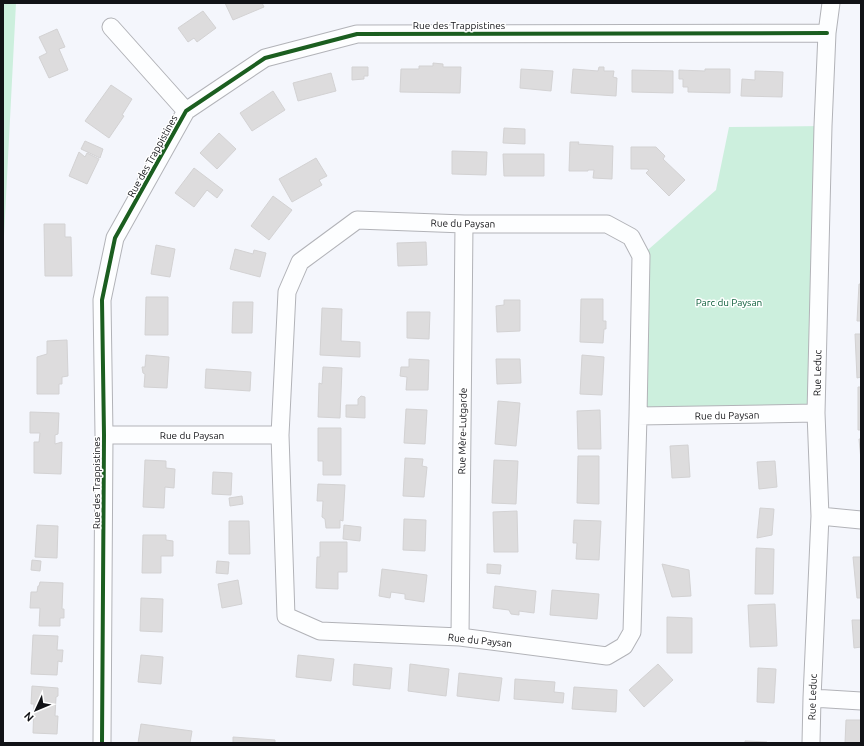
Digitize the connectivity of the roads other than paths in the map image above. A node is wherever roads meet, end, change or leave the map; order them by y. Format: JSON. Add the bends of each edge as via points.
{"nodes":[{"id":1,"x":832,"y":3,"type":"edge"},
{"id":2,"x":111,"y":27,"type":"dead end"},
{"id":3,"x":827,"y":33,"type":"junction"},
{"id":4,"x":186,"y":111,"type":"junction"},
{"id":5,"x":464,"y":224,"type":"junction"},
{"id":6,"x":816,"y":413,"type":"junction"},
{"id":7,"x":638,"y":416,"type":"junction"},
{"id":8,"x":104,"y":435,"type":"junction"},
{"id":9,"x":280,"y":435,"type":"junction"},
{"id":10,"x":820,"y":516,"type":"junction"},
{"id":11,"x":861,"y":520,"type":"edge"},
{"id":12,"x":460,"y":637,"type":"junction"},
{"id":13,"x":812,"y":698,"type":"junction"},
{"id":14,"x":861,"y":701,"type":"edge"},
{"id":15,"x":102,"y":743,"type":"edge"},
{"id":16,"x":811,"y":743,"type":"edge"}],
"edges":[{"from":1,"to":3,"type":"street","name":"Rue Leduc"},
{"from":2,"to":4,"type":"street","name":"Rue des Trappistines"},
{"from":3,"to":4,"type":"street","name":"Rue des Trappistines","via":[[357,34],[264,58]]},
{"from":3,"to":6,"type":"street","name":"Rue Leduc"},
{"from":4,"to":8,"type":"street","name":"Rue des Trappistines","via":[[115,238],[102,300]]},
{"from":5,"to":7,"type":"street","name":"Rue du Paysan","via":[[607,224],[630,237],[641,256]]},
{"from":5,"to":9,"type":"street","name":"Rue du Paysan","via":[[357,220],[300,262],[287,292]]},
{"from":5,"to":12,"type":"street","name":"Rue Mère-Lutgarde"},
{"from":6,"to":7,"type":"street","name":"Rue du Paysan"},
{"from":6,"to":10,"type":"street","name":"Rue Leduc"},
{"from":7,"to":12,"type":"street","name":"Rue du Paysan","via":[[632,632],[624,646],[607,656]]},
{"from":8,"to":9,"type":"street","name":"Rue du Paysan"},
{"from":8,"to":15,"type":"street","name":"Rue des Trappistines"},
{"from":9,"to":12,"type":"street","name":"Rue du Paysan","via":[[286,616],[320,631]]},
{"from":10,"to":11,"type":"street"},
{"from":10,"to":13,"type":"street","name":"Rue Leduc"},
{"from":13,"to":14,"type":"street"},
{"from":13,"to":16,"type":"street","name":"Rue Leduc"}]}
